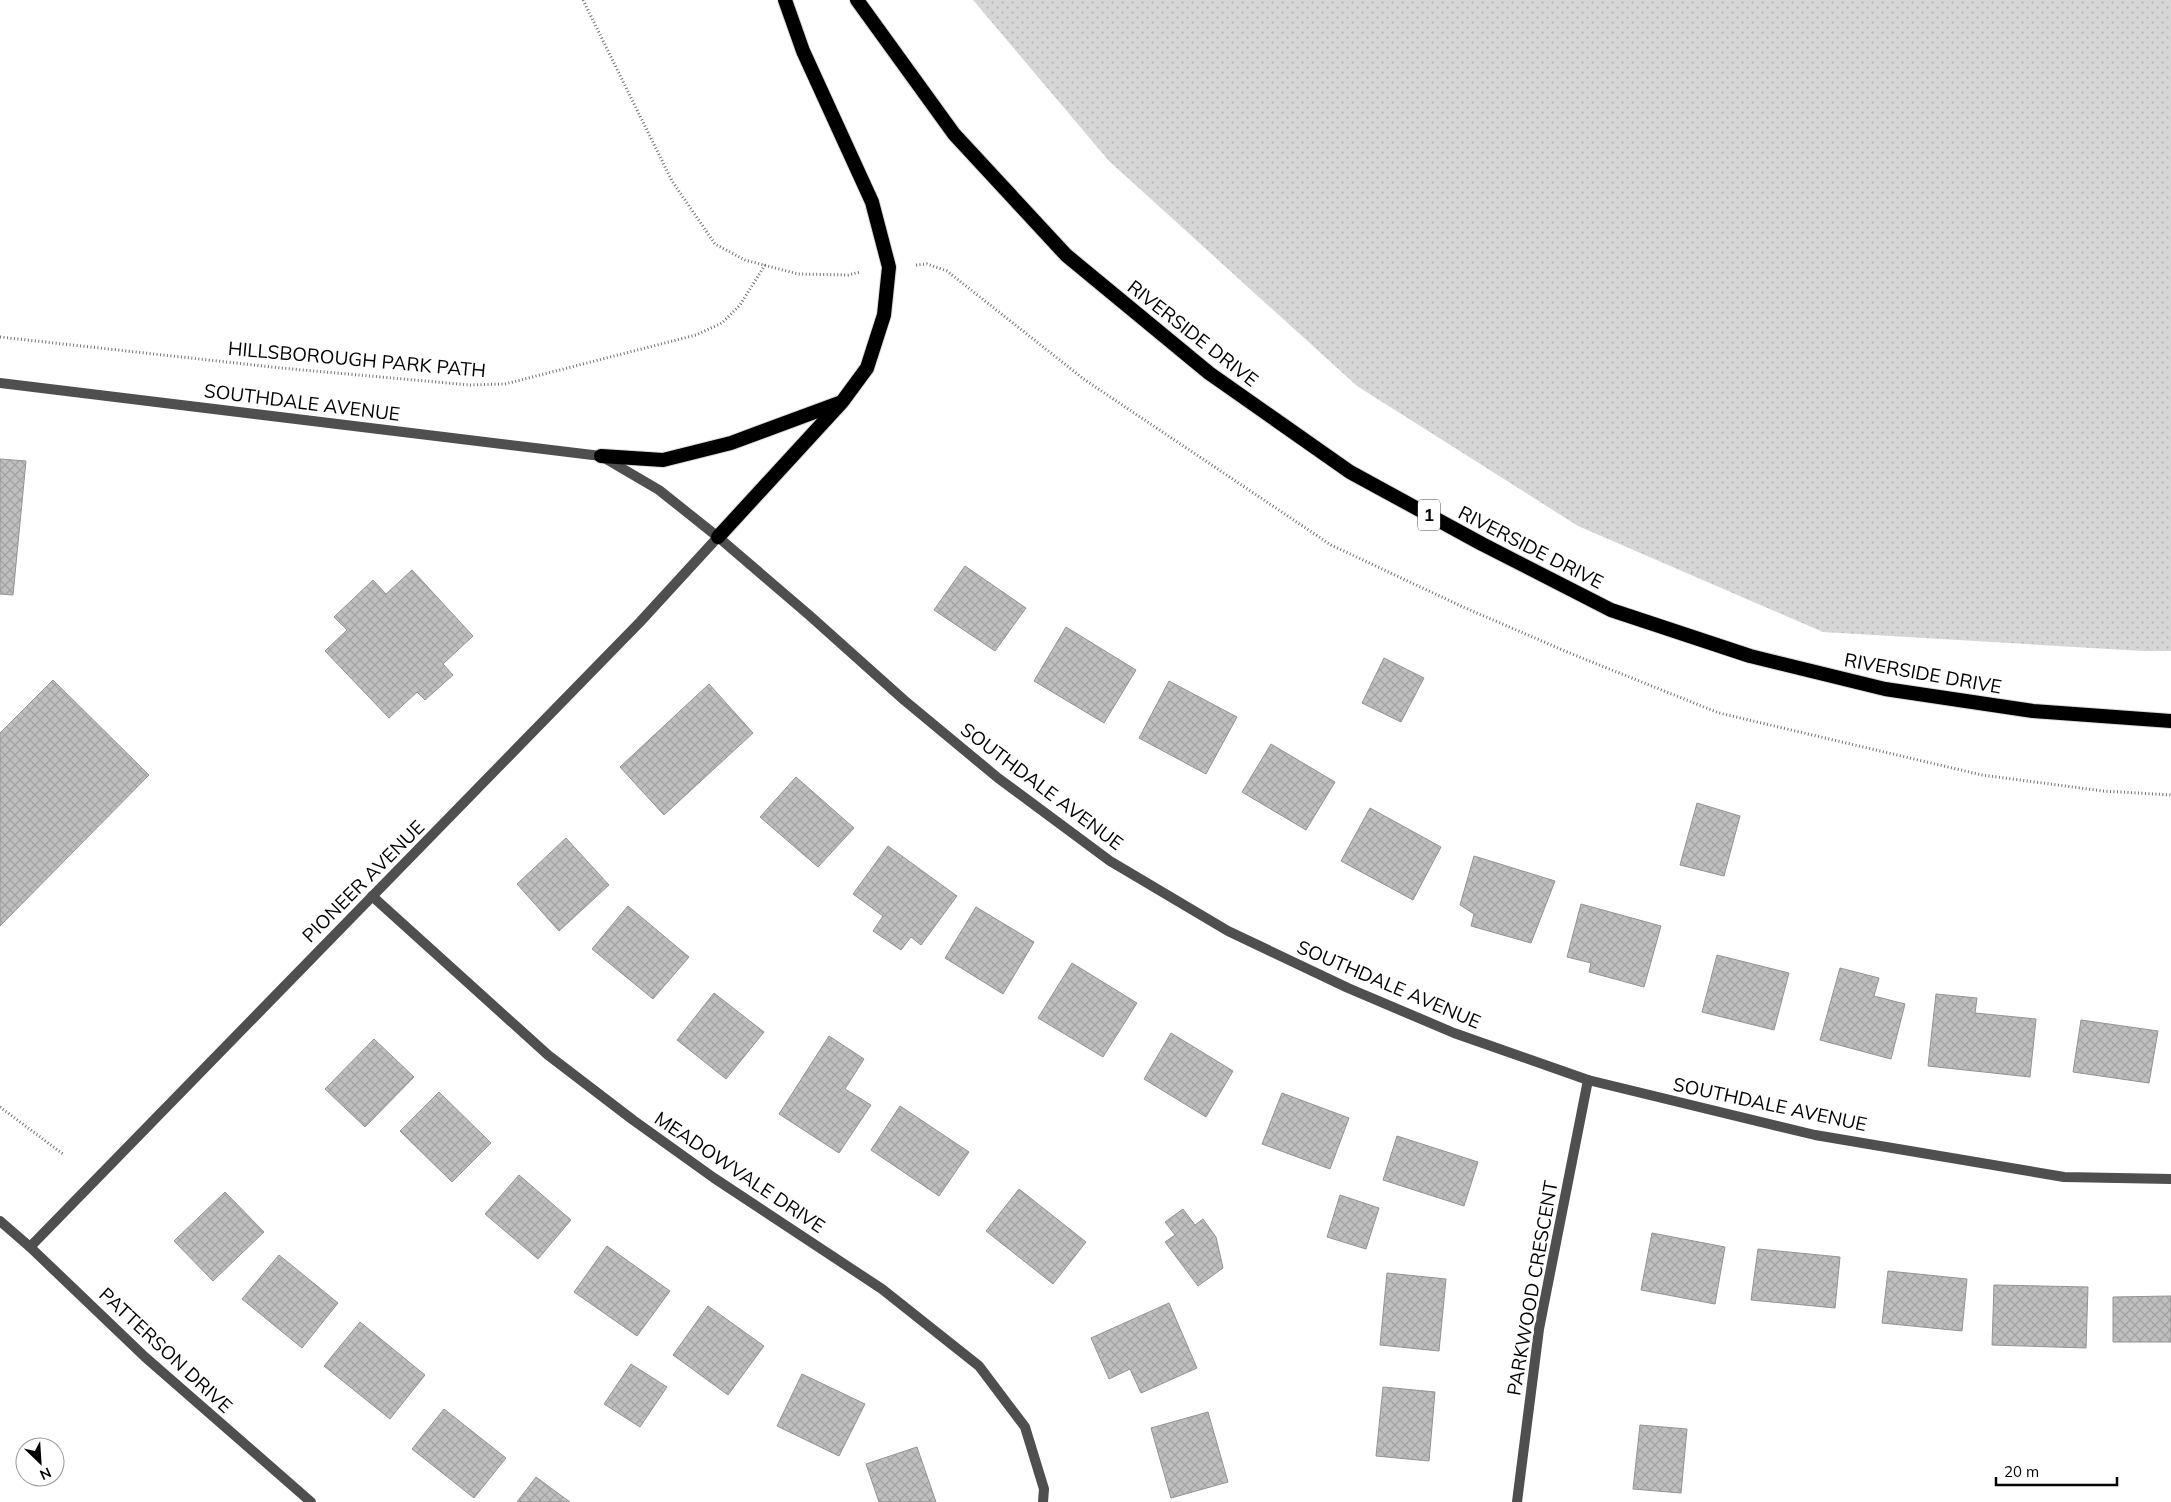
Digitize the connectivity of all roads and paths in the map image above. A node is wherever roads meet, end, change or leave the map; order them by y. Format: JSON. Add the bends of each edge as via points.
{"nodes":[{"id":1,"x":583,"y":0,"type":"edge"},
{"id":2,"x":785,"y":0,"type":"edge"},
{"id":3,"x":857,"y":0,"type":"edge"},
{"id":4,"x":765,"y":266,"type":"junction"},
{"id":5,"x":848,"y":275,"type":"dead end"},
{"id":6,"x":0,"y":337,"type":"edge"},
{"id":7,"x":0,"y":383,"type":"edge"},
{"id":8,"x":842,"y":402,"type":"junction"},
{"id":9,"x":601,"y":456,"type":"junction"},
{"id":10,"x":718,"y":537,"type":"junction"},
{"id":11,"x":2171,"y":721,"type":"edge"},
{"id":12,"x":372,"y":896,"type":"junction"},
{"id":13,"x":1588,"y":1080,"type":"junction"},
{"id":14,"x":0,"y":1107,"type":"edge"},
{"id":15,"x":63,"y":1154,"type":"dead end"},
{"id":16,"x":2171,"y":1179,"type":"edge"},
{"id":17,"x":0,"y":1221,"type":"edge"},
{"id":18,"x":30,"y":1247,"type":"junction"},
{"id":19,"x":311,"y":1502,"type":"edge"},
{"id":20,"x":1043,"y":1502,"type":"edge"},
{"id":21,"x":1517,"y":1502,"type":"edge"}],
"edges":[{"from":1,"to":4,"type":"path","via":[[672,181],[715,244],[745,260]]},
{"from":2,"to":8,"type":"highway","via":[[803,51],[872,202],[889,267],[884,315],[867,368]]},
{"from":3,"to":11,"type":"highway","name":"RIVERSIDE DRIVE","number":"1","via":[[954,134],[1066,256],[1209,373],[1350,472],[1611,610],[1750,656],[1885,690],[2033,711]]},
{"from":4,"to":5,"type":"path","via":[[798,274]]},
{"from":4,"to":6,"type":"path","name":"HILLSBOROUGH PARK PATH","via":[[740,305],[722,323],[696,335],[505,384],[470,385],[282,368]]},
{"from":7,"to":9,"type":"street","name":"SOUTHDALE AVENUE"},
{"from":8,"to":9,"type":"highway","via":[[731,443],[662,460]]},
{"from":8,"to":10,"type":"highway"},
{"from":9,"to":10,"type":"street","name":"SOUTHDALE AVENUE","via":[[659,490]]},
{"from":10,"to":12,"type":"street","name":"PIONEER AVENUE","via":[[640,622]]},
{"from":10,"to":13,"type":"street","name":"SOUTHDALE AVENUE","via":[[947,736],[1110,861],[1228,931],[1348,988],[1454,1034]]},
{"from":12,"to":18,"type":"street","name":"PIONEER AVENUE"},
{"from":12,"to":20,"type":"street","name":"MEADOWVALE DRIVE","via":[[548,1055],[714,1178],[882,1289],[979,1366],[1025,1427],[1044,1489]]},
{"from":13,"to":16,"type":"street","name":"SOUTHDALE AVENUE","via":[[1815,1134],[2054,1175]]},
{"from":13,"to":21,"type":"street","name":"PARKWOOD CRESCENT","via":[[1539,1329]]},
{"from":14,"to":15,"type":"path"},
{"from":17,"to":18,"type":"street","name":"PATTERSON DRIVE"},
{"from":18,"to":19,"type":"street","name":"PATTERSON DRIVE","via":[[145,1357]]}]}
